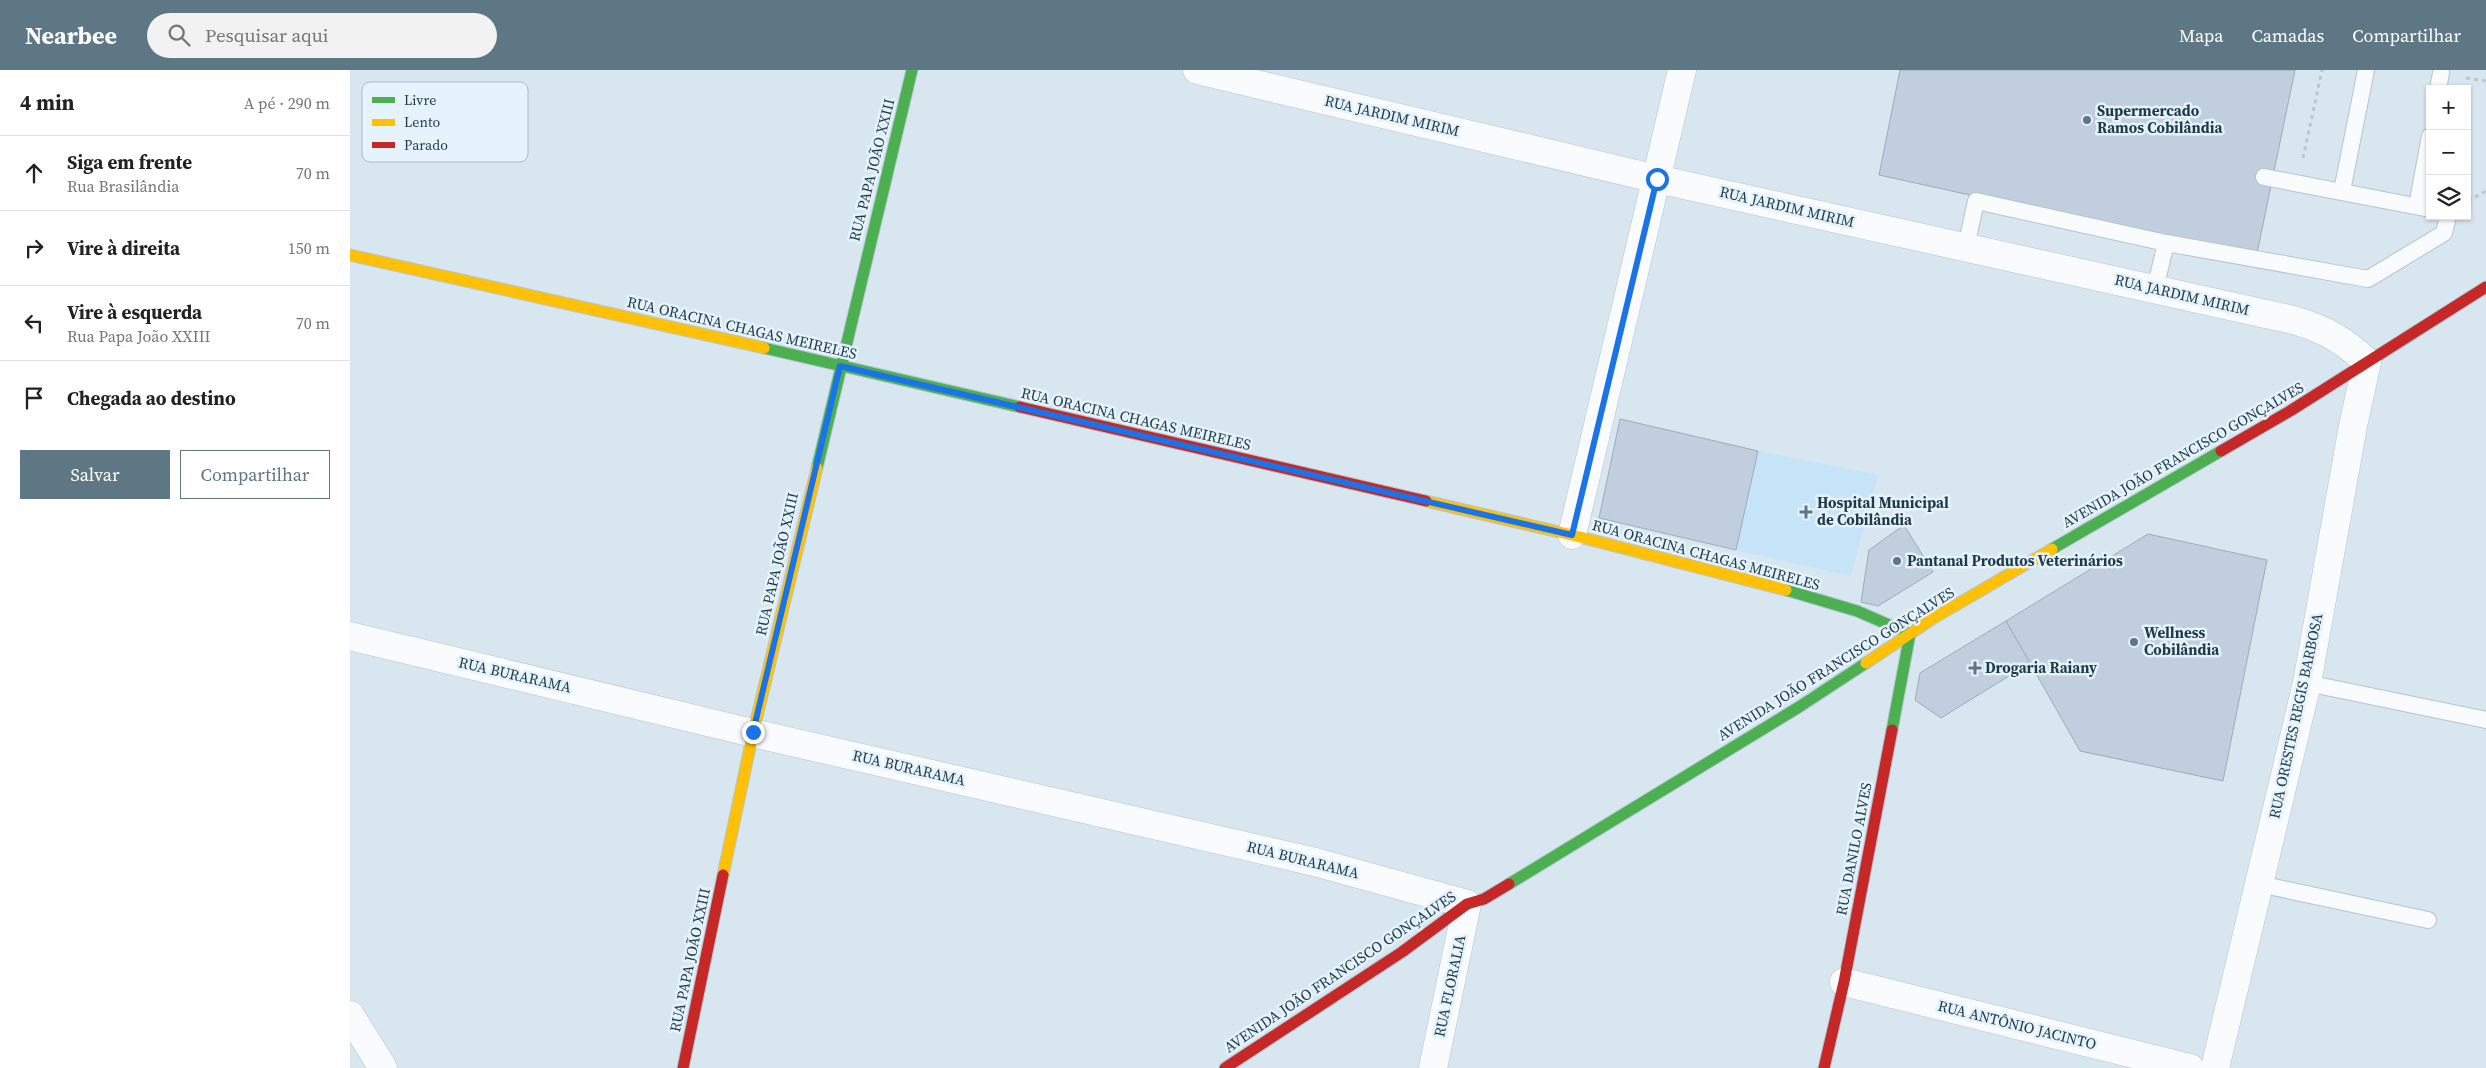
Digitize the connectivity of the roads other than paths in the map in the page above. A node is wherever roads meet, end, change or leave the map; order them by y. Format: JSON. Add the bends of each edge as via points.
{"nodes":[{"id":1,"x":912,"y":70,"type":"edge"},
{"id":2,"x":1198,"y":70,"type":"edge"},
{"id":3,"x":1682,"y":70,"type":"edge"},
{"id":4,"x":2366,"y":70,"type":"edge"},
{"id":5,"x":2426,"y":175,"type":"edge"},
{"id":6,"x":2264,"y":177,"type":"dead end"},
{"id":7,"x":1657,"y":179,"type":"junction"},
{"id":8,"x":2342,"y":191,"type":"junction"},
{"id":9,"x":2423,"y":207,"type":"edge"},
{"id":10,"x":2447,"y":220,"type":"edge"},
{"id":11,"x":2166,"y":243,"type":"junction"},
{"id":12,"x":1966,"y":247,"type":"junction"},
{"id":13,"x":350,"y":255,"type":"edge"},
{"id":14,"x":2486,"y":288,"type":"edge"},
{"id":15,"x":2155,"y":289,"type":"junction"},
{"id":16,"x":2367,"y":362,"type":"junction"},
{"id":17,"x":840,"y":366,"type":"junction"},
{"id":18,"x":1572,"y":535,"type":"junction"},
{"id":19,"x":1910,"y":634,"type":"junction"},
{"id":20,"x":350,"y":636,"type":"edge"},
{"id":21,"x":2307,"y":682,"type":"junction"},
{"id":22,"x":2486,"y":720,"type":"edge"},
{"id":23,"x":753,"y":732,"type":"junction"},
{"id":24,"x":2258,"y":884,"type":"junction"},
{"id":25,"x":1467,"y":904,"type":"junction"},
{"id":26,"x":2428,"y":920,"type":"dead end"},
{"id":27,"x":1844,"y":982,"type":"junction"},
{"id":28,"x":350,"y":1015,"type":"edge"},
{"id":29,"x":383,"y":1068,"type":"edge"},
{"id":30,"x":683,"y":1068,"type":"edge"},
{"id":31,"x":1225,"y":1068,"type":"edge"},
{"id":32,"x":1434,"y":1068,"type":"edge"},
{"id":33,"x":1824,"y":1068,"type":"edge"},
{"id":34,"x":2190,"y":1068,"type":"edge"},
{"id":35,"x":2215,"y":1068,"type":"edge"}],
"edges":[{"from":1,"to":17,"type":"street","name":"RUA PAPA JOÃO XXIII"},
{"from":2,"to":7,"type":"street","name":"RUA JARDIM MIRIM"},
{"from":3,"to":7,"type":"street"},
{"from":4,"to":8,"type":"lane"},
{"from":5,"to":9,"type":"lane"},
{"from":6,"to":8,"type":"lane"},
{"from":7,"to":12,"type":"street","name":"RUA JARDIM MIRIM"},
{"from":7,"to":18,"type":"street"},
{"from":8,"to":9,"type":"lane"},
{"from":10,"to":11,"type":"lane","via":[[2444,232],[2368,279]]},
{"from":11,"to":12,"type":"lane","via":[[1976,201]]},
{"from":11,"to":15,"type":"lane"},
{"from":12,"to":15,"type":"street","name":"RUA JARDIM MIRIM"},
{"from":13,"to":17,"type":"street","name":"RUA ORACINA CHAGAS MEIRELES"},
{"from":14,"to":16,"type":"street","name":"AVENIDA JOÃO FRANCISCO GONÇALVES"},
{"from":15,"to":16,"type":"street","name":"RUA JARDIM MIRIM","via":[[2315,326],[2336,336]]},
{"from":16,"to":19,"type":"street","name":"AVENIDA JOÃO FRANCISCO GONÇALVES","via":[[2290,411]]},
{"from":16,"to":21,"type":"street","name":"RUA ORESTES REGIS BARBOSA"},
{"from":17,"to":18,"type":"street","name":"RUA ORACINA CHAGAS MEIRELES"},
{"from":17,"to":23,"type":"street","name":"RUA PAPA JOÃO XXIII"},
{"from":18,"to":19,"type":"street","name":"RUA ORACINA CHAGAS MEIRELES","via":[[1802,594]]},
{"from":19,"to":25,"type":"street","name":"AVENIDA JOÃO FRANCISCO GONÇALVES","via":[[1714,759],[1484,899]]},
{"from":19,"to":27,"type":"street","name":"RUA DANILO ALVES"},
{"from":20,"to":23,"type":"street","name":"RUA BURARAMA"},
{"from":21,"to":22,"type":"lane"},
{"from":21,"to":24,"type":"street","name":"RUA ORESTES REGIS BARBOSA"},
{"from":23,"to":25,"type":"street","name":"RUA BURARAMA","via":[[1316,862]]},
{"from":23,"to":30,"type":"street","name":"RUA PAPA JOÃO XXIII"},
{"from":24,"to":26,"type":"lane"},
{"from":24,"to":35,"type":"street","name":"RUA ORESTES REGIS BARBOSA"},
{"from":25,"to":31,"type":"street","name":"AVENIDA JOÃO FRANCISCO GONÇALVES","via":[[1402,952]]},
{"from":25,"to":32,"type":"street","name":"RUA FLORALIA"},
{"from":27,"to":33,"type":"street","name":"RUA DANILO ALVES"},
{"from":27,"to":34,"type":"street","name":"RUA ANTÔNIO JACINTO"},
{"from":28,"to":29,"type":"street"}]}
